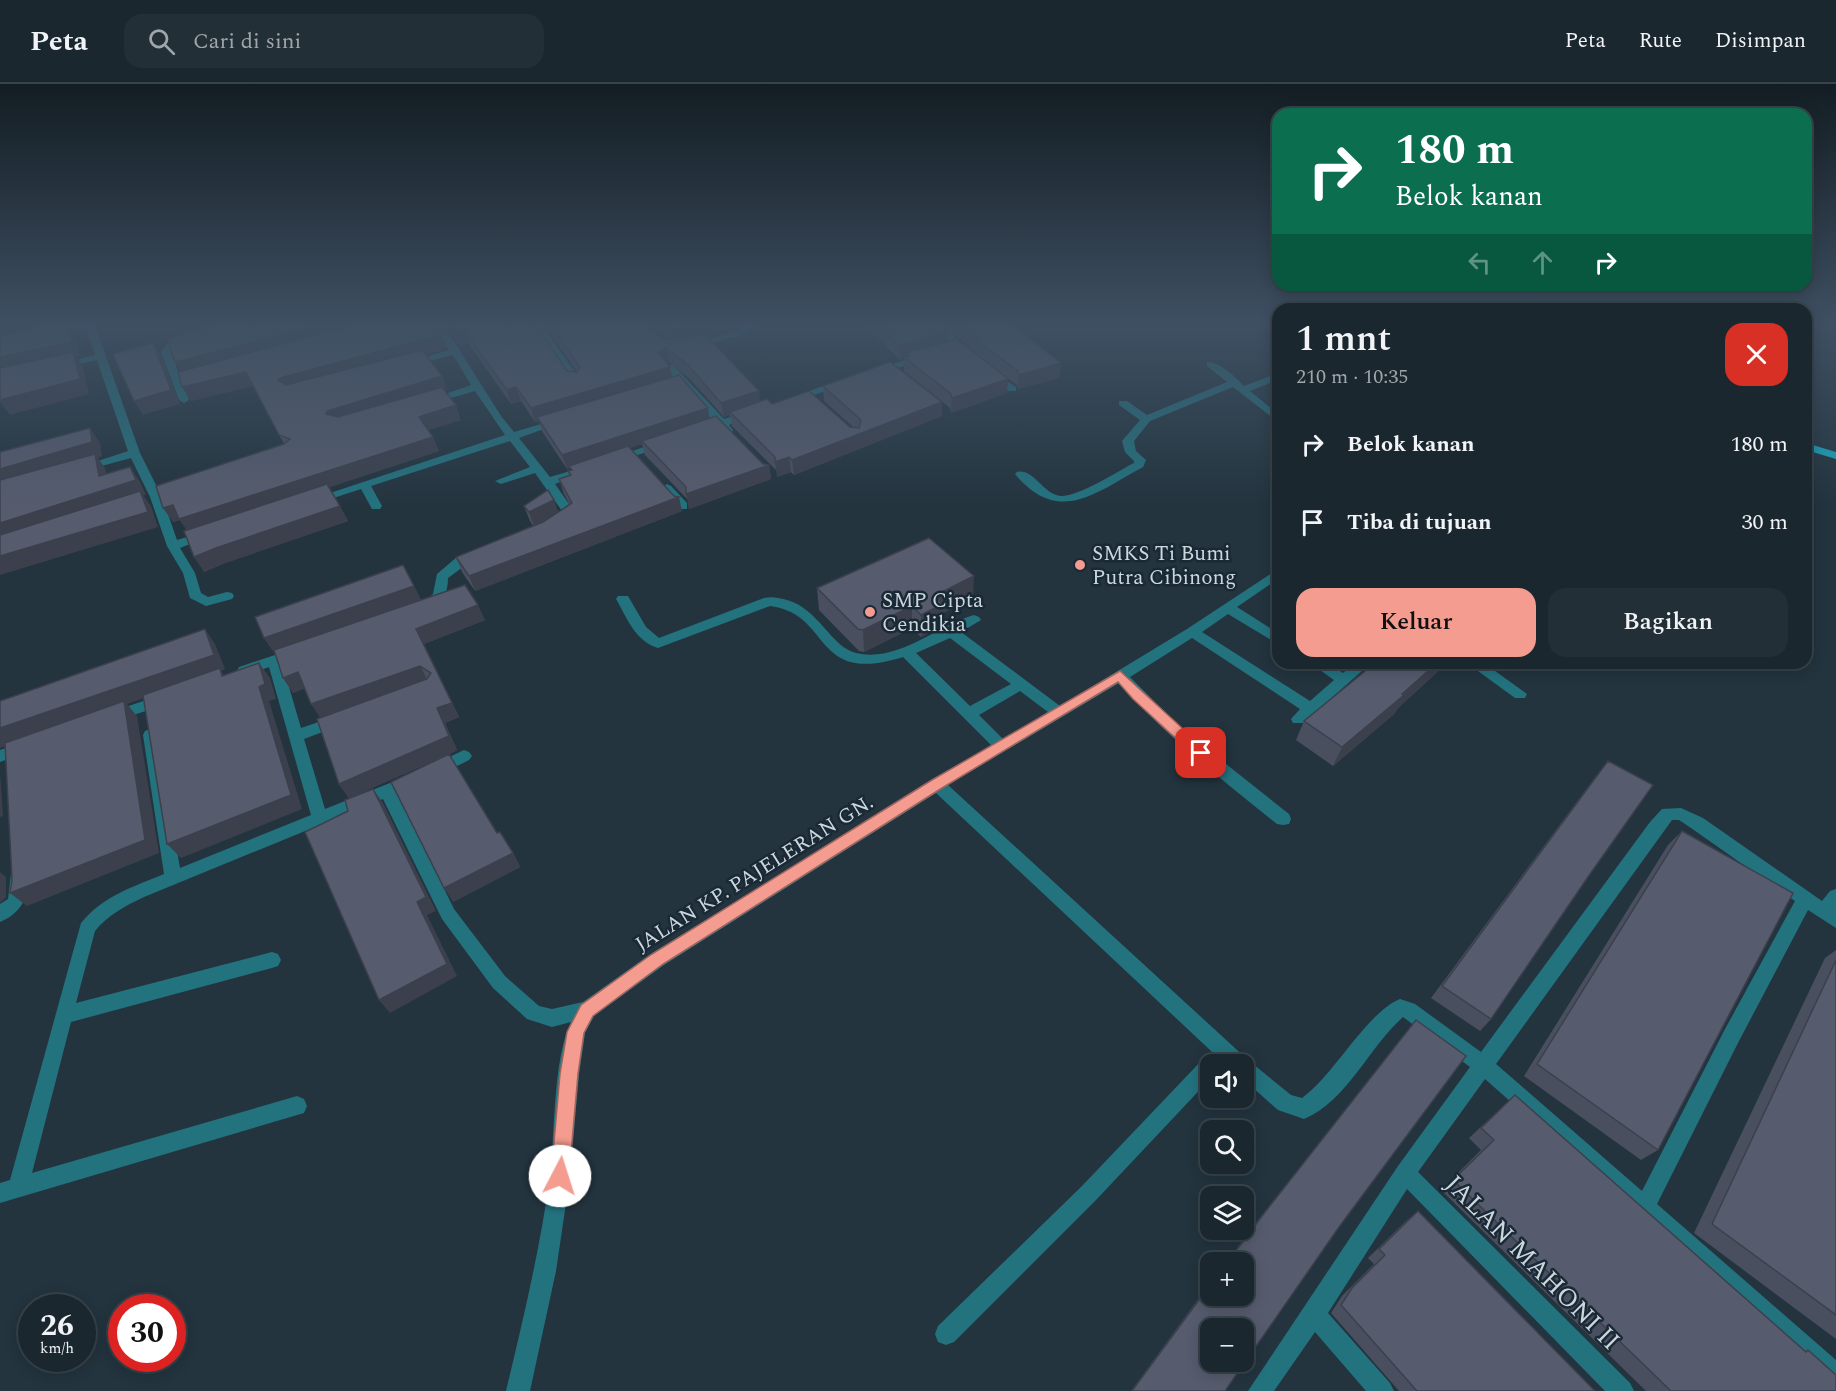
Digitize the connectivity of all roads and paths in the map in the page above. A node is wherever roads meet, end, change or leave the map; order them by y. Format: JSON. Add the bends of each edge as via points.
{"nodes":[{"id":1,"x":109,"y":385,"type":"edge"},
{"id":2,"x":179,"y":385,"type":"edge"},
{"id":3,"x":679,"y":385,"type":"edge"},
{"id":4,"x":837,"y":385,"type":"edge"},
{"id":5,"x":1007,"y":385,"type":"edge"},
{"id":6,"x":1244,"y":385,"type":"edge"},
{"id":7,"x":1240,"y":386,"type":"junction"},
{"id":8,"x":476,"y":387,"type":"joint"},
{"id":9,"x":1012,"y":389,"type":"dead end"},
{"id":10,"x":184,"y":400,"type":"edge"},
{"id":11,"x":423,"y":403,"type":"edge"},
{"id":12,"x":1123,"y":403,"type":"dead end"},
{"id":13,"x":1272,"y":414,"type":"edge"},
{"id":14,"x":1146,"y":419,"type":"junction"},
{"id":15,"x":565,"y":420,"type":"edge"},
{"id":16,"x":723,"y":424,"type":"junction"},
{"id":17,"x":689,"y":435,"type":"edge"},
{"id":18,"x":512,"y":436,"type":"junction"},
{"id":19,"x":734,"y":438,"type":"edge"},
{"id":20,"x":667,"y":442,"type":"edge"},
{"id":21,"x":1812,"y":448,"type":"edge"},
{"id":22,"x":134,"y":453,"type":"junction"},
{"id":23,"x":1836,"y":456,"type":"edge"},
{"id":24,"x":537,"y":468,"type":"junction"},
{"id":25,"x":67,"y":473,"type":"edge"},
{"id":26,"x":1021,"y":474,"type":"dead end"},
{"id":27,"x":656,"y":477,"type":"edge"},
{"id":28,"x":501,"y":481,"type":"dead end"},
{"id":29,"x":548,"y":482,"type":"junction"},
{"id":30,"x":364,"y":484,"type":"junction"},
{"id":31,"x":308,"y":502,"type":"edge"},
{"id":32,"x":376,"y":506,"type":"dead end"},
{"id":33,"x":683,"y":506,"type":"edge"},
{"id":34,"x":546,"y":530,"type":"edge"},
{"id":35,"x":218,"y":532,"type":"edge"},
{"id":36,"x":173,"y":546,"type":"junction"},
{"id":37,"x":492,"y":546,"type":"edge"},
{"id":38,"x":1272,"y":577,"type":"edge"},
{"id":39,"x":227,"y":596,"type":"dead end"},
{"id":40,"x":623,"y":599,"type":"dead end"},
{"id":41,"x":1228,"y":608,"type":"junction"},
{"id":42,"x":409,"y":614,"type":"edge"},
{"id":43,"x":974,"y":620,"type":"dead end"},
{"id":44,"x":951,"y":631,"type":"junction"},
{"id":45,"x":1192,"y":632,"type":"junction"},
{"id":46,"x":1272,"y":635,"type":"edge"},
{"id":47,"x":308,"y":649,"type":"edge"},
{"id":48,"x":907,"y":652,"type":"junction"},
{"id":49,"x":274,"y":661,"type":"junction"},
{"id":50,"x":1327,"y":669,"type":"edge"},
{"id":51,"x":1357,"y":669,"type":"edge"},
{"id":52,"x":1483,"y":669,"type":"edge"},
{"id":53,"x":231,"y":675,"type":"edge"},
{"id":54,"x":1120,"y":675,"type":"junction"},
{"id":55,"x":1344,"y":680,"type":"junction"},
{"id":56,"x":1020,"y":686,"type":"junction"},
{"id":57,"x":177,"y":694,"type":"edge"},
{"id":58,"x":1520,"y":694,"type":"dead end"},
{"id":59,"x":145,"y":705,"type":"junction"},
{"id":60,"x":1311,"y":709,"type":"junction"},
{"id":61,"x":1059,"y":713,"type":"junction"},
{"id":62,"x":969,"y":714,"type":"junction"},
{"id":63,"x":352,"y":716,"type":"edge"},
{"id":64,"x":1298,"y":719,"type":"dead end"},
{"id":65,"x":100,"y":721,"type":"edge"},
{"id":66,"x":296,"y":736,"type":"junction"},
{"id":67,"x":44,"y":741,"type":"edge"},
{"id":68,"x":1002,"y":747,"type":"junction"},
{"id":69,"x":464,"y":756,"type":"dead end"},
{"id":70,"x":7,"y":758,"type":"edge"},
{"id":71,"x":937,"y":784,"type":"junction"},
{"id":72,"x":388,"y":792,"type":"junction"},
{"id":73,"x":320,"y":819,"type":"junction"},
{"id":74,"x":1283,"y":819,"type":"dead end"},
{"id":75,"x":16,"y":859,"type":"edge"},
{"id":76,"x":173,"y":878,"type":"junction"},
{"id":77,"x":1836,"y":896,"type":"edge"},
{"id":78,"x":1806,"y":898,"type":"junction"},
{"id":79,"x":0,"y":914,"type":"edge"},
{"id":80,"x":1830,"y":916,"type":"edge"},
{"id":81,"x":272,"y":960,"type":"dead end"},
{"id":82,"x":587,"y":1010,"type":"junction"},
{"id":83,"x":64,"y":1015,"type":"junction"},
{"id":84,"x":1210,"y":1054,"type":"edge"},
{"id":85,"x":1484,"y":1066,"type":"junction"},
{"id":86,"x":1254,"y":1077,"type":"edge"},
{"id":87,"x":1200,"y":1078,"type":"edge"},
{"id":88,"x":297,"y":1106,"type":"dead end"},
{"id":89,"x":1405,"y":1173,"type":"junction"},
{"id":90,"x":9,"y":1190,"type":"edge"},
{"id":91,"x":1644,"y":1208,"type":"junction"},
{"id":92,"x":1314,"y":1314,"type":"junction"},
{"id":93,"x":946,"y":1334,"type":"dead end"},
{"id":94,"x":1835,"y":1370,"type":"edge"},
{"id":95,"x":518,"y":1391,"type":"edge"},
{"id":96,"x":1260,"y":1391,"type":"edge"},
{"id":97,"x":1382,"y":1391,"type":"edge"},
{"id":98,"x":1622,"y":1391,"type":"edge"}],
"edges":[{"from":1,"to":22,"type":"street"},
{"from":2,"to":10,"type":"street"},
{"from":3,"to":16,"type":"street"},
{"from":4,"to":16,"type":"street"},
{"from":5,"to":9,"type":"street"},
{"from":6,"to":7,"type":"street"},
{"from":7,"to":13,"type":"street"},
{"from":7,"to":14,"type":"street"},
{"from":8,"to":11,"type":"street"},
{"from":8,"to":18,"type":"street"},
{"from":12,"to":14,"type":"street"},
{"from":14,"to":26,"type":"street","via":[[1128,441],[1139,465],[1063,500],[1055,499]]},
{"from":15,"to":18,"type":"street"},
{"from":16,"to":17,"type":"street"},
{"from":16,"to":19,"type":"street"},
{"from":18,"to":24,"type":"street"},
{"from":18,"to":30,"type":"street"},
{"from":20,"to":29,"type":"street","via":[[638,457]]},
{"from":21,"to":23,"type":"main road"},
{"from":22,"to":25,"type":"street"},
{"from":22,"to":36,"type":"street","via":[[156,497]]},
{"from":24,"to":28,"type":"street"},
{"from":24,"to":29,"type":"street"},
{"from":27,"to":33,"type":"street"},
{"from":29,"to":34,"type":"street","via":[[569,516]]},
{"from":30,"to":31,"type":"street"},
{"from":30,"to":32,"type":"street"},
{"from":35,"to":36,"type":"street"},
{"from":36,"to":39,"type":"street","via":[[200,601]]},
{"from":37,"to":42,"type":"street","via":[[458,562],[442,577],[438,599]]},
{"from":38,"to":41,"type":"street","name":"JALAN KP. PAJELERAN GN."},
{"from":40,"to":48,"type":"street","via":[[641,630],[658,643],[770,601],[787,602],[801,610],[841,653],[874,658]]},
{"from":41,"to":45,"type":"street","name":"JALAN KP. PAJELERAN GN."},
{"from":41,"to":46,"type":"street"},
{"from":43,"to":44,"type":"street"},
{"from":44,"to":48,"type":"street"},
{"from":44,"to":56,"type":"street"},
{"from":45,"to":54,"type":"street","name":"JALAN KP. PAJELERAN GN."},
{"from":45,"to":60,"type":"street"},
{"from":47,"to":49,"type":"street"},
{"from":48,"to":62,"type":"street"},
{"from":49,"to":53,"type":"street"},
{"from":49,"to":66,"type":"street"},
{"from":50,"to":55,"type":"street"},
{"from":51,"to":55,"type":"street"},
{"from":52,"to":58,"type":"street"},
{"from":54,"to":61,"type":"street","name":"JALAN KP. PAJELERAN GN."},
{"from":54,"to":74,"type":"street","via":[[1137,696],[1194,747]]},
{"from":55,"to":60,"type":"street"},
{"from":56,"to":61,"type":"street"},
{"from":56,"to":62,"type":"street"},
{"from":57,"to":59,"type":"street"},
{"from":59,"to":65,"type":"street"},
{"from":59,"to":76,"type":"street"},
{"from":60,"to":64,"type":"street"},
{"from":61,"to":68,"type":"street","name":"JALAN KP. PAJELERAN GN."},
{"from":62,"to":68,"type":"street"},
{"from":63,"to":66,"type":"street"},
{"from":66,"to":73,"type":"street"},
{"from":67,"to":70,"type":"street"},
{"from":68,"to":71,"type":"street","name":"JALAN KP. PAJELERAN GN."},
{"from":69,"to":72,"type":"street"},
{"from":71,"to":82,"type":"street","name":"JALAN KP. PAJELERAN GN.","via":[[658,959]]},
{"from":71,"to":84,"type":"street","via":[[1055,898],[1144,975]]},
{"from":72,"to":73,"type":"street"},
{"from":72,"to":82,"type":"street","via":[[448,914],[499,982],[534,1013],[552,1018]]},
{"from":73,"to":76,"type":"street"},
{"from":75,"to":79,"type":"street","via":[[16,902]]},
{"from":76,"to":83,"type":"street","via":[[108,906],[95,916],[87,928]]},
{"from":77,"to":80,"type":"street"},
{"from":78,"to":80,"type":"street"},
{"from":78,"to":85,"type":"street","via":[[1688,817],[1668,814]]},
{"from":78,"to":91,"type":"street"},
{"from":81,"to":83,"type":"street"},
{"from":82,"to":95,"type":"street","via":[[576,1032],[545,1271]]},
{"from":83,"to":90,"type":"street"},
{"from":85,"to":86,"type":"street","via":[[1419,1017],[1400,1008],[1388,1017],[1330,1088],[1304,1109],[1285,1103]]},
{"from":85,"to":89,"type":"street"},
{"from":85,"to":91,"type":"street"},
{"from":87,"to":93,"type":"street"},
{"from":88,"to":90,"type":"street"},
{"from":89,"to":92,"type":"street"},
{"from":89,"to":98,"type":"street","name":"JALAN MAHONI II"},
{"from":91,"to":94,"type":"street"},
{"from":92,"to":96,"type":"street"},
{"from":92,"to":97,"type":"street"}]}
